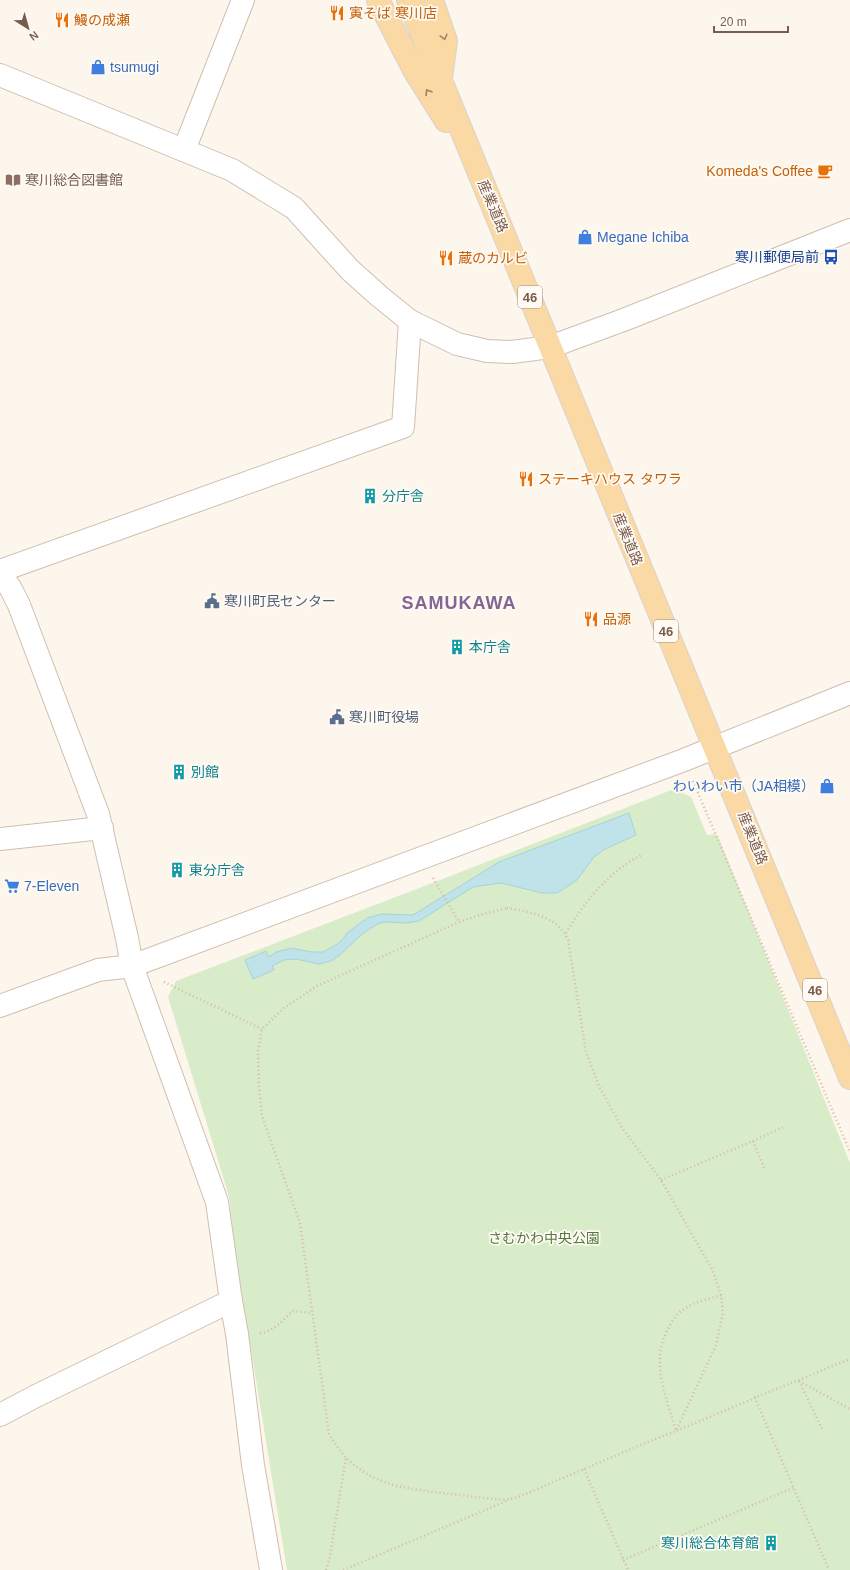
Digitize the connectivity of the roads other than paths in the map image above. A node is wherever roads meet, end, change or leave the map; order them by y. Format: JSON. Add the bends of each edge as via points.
{"nodes":[{"id":1,"x":243,"y":0,"type":"edge"},
{"id":2,"x":378,"y":0,"type":"edge"},
{"id":3,"x":408,"y":0,"type":"edge"},
{"id":4,"x":432,"y":0,"type":"edge"},
{"id":5,"x":0,"y":75,"type":"edge"},
{"id":6,"x":441,"y":81,"type":"junction"},
{"id":7,"x":184,"y":150,"type":"junction"},
{"id":8,"x":478,"y":172,"type":"junction"},
{"id":9,"x":850,"y":230,"type":"edge"},
{"id":10,"x":410,"y":321,"type":"junction"},
{"id":11,"x":550,"y":347,"type":"junction"},
{"id":12,"x":0,"y":572,"type":"edge"},
{"id":13,"x":850,"y":693,"type":"edge"},
{"id":14,"x":715,"y":747,"type":"junction"},
{"id":15,"x":102,"y":828,"type":"junction"},
{"id":16,"x":0,"y":839,"type":"edge"},
{"id":17,"x":132,"y":966,"type":"junction"},
{"id":18,"x":0,"y":1006,"type":"edge"},
{"id":19,"x":850,"y":1078,"type":"edge"},
{"id":20,"x":231,"y":1301,"type":"junction"},
{"id":21,"x":0,"y":1415,"type":"edge"},
{"id":22,"x":271,"y":1570,"type":"edge"}],
"edges":[{"from":1,"to":7,"type":"street"},
{"from":8,"to":2,"type":"main road","one_way":true,"via":[[414,70]]},
{"from":3,"to":6,"type":"main road","name":"産業道路","number":"46"},
{"from":4,"to":6,"type":"main road","one_way":true,"via":[[446,41]]},
{"from":5,"to":7,"type":"street"},
{"from":6,"to":8,"type":"main road","name":"産業道路","number":"46"},
{"from":7,"to":10,"type":"street","via":[[232,170],[294,208],[350,270]]},
{"from":8,"to":11,"type":"main road","name":"産業道路","number":"46"},
{"from":9,"to":11,"type":"street"},
{"from":10,"to":11,"type":"street","via":[[457,344],[487,351],[512,352]]},
{"from":10,"to":12,"type":"street","via":[[403,427]]},
{"from":11,"to":14,"type":"main road","name":"産業道路","number":"46"},
{"from":12,"to":15,"type":"street","via":[[19,605]]},
{"from":13,"to":14,"type":"street"},
{"from":14,"to":17,"type":"street"},
{"from":14,"to":19,"type":"main road","name":"産業道路","number":"46"},
{"from":15,"to":16,"type":"street"},
{"from":15,"to":17,"type":"street"},
{"from":17,"to":18,"type":"street","via":[[98,970]]},
{"from":17,"to":20,"type":"street","via":[[217,1202]]},
{"from":20,"to":21,"type":"street"},
{"from":20,"to":22,"type":"street","via":[[253,1465]]}]}
